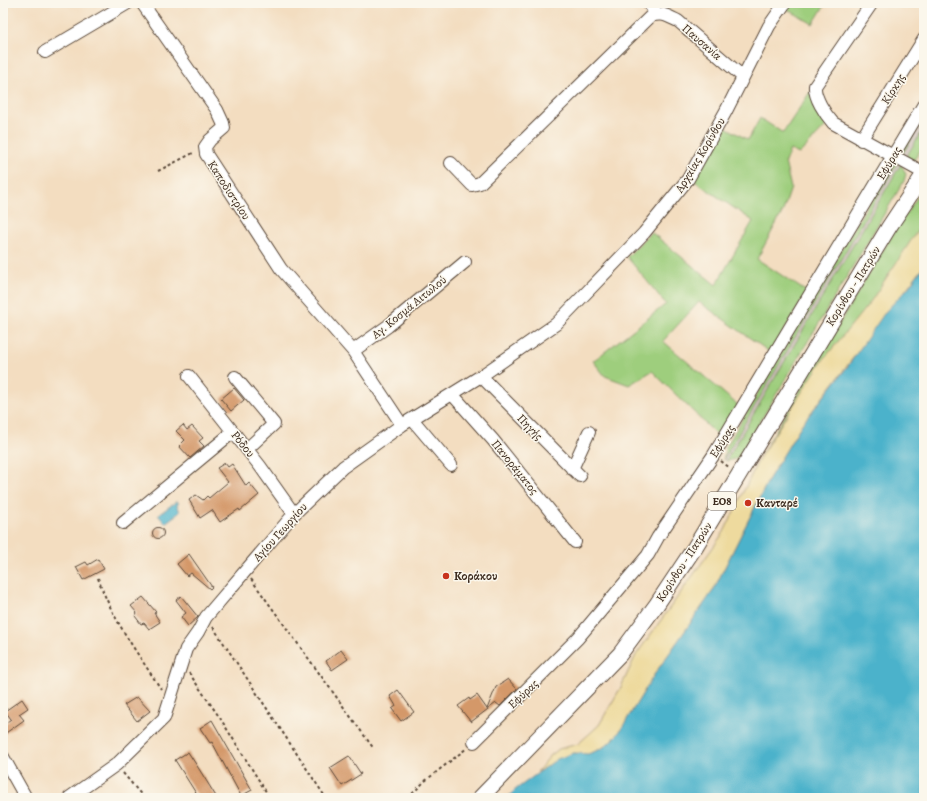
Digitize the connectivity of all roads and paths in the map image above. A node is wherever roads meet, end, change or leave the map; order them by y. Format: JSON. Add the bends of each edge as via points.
{"nodes":[{"id":1,"x":128,"y":3,"type":"edge"},
{"id":2,"x":142,"y":3,"type":"edge"},
{"id":3,"x":648,"y":3,"type":"edge"},
{"id":4,"x":785,"y":3,"type":"edge"},
{"id":5,"x":872,"y":3,"type":"edge"},
{"id":6,"x":657,"y":13,"type":"junction"},
{"id":7,"x":924,"y":39,"type":"edge"},
{"id":8,"x":44,"y":52,"type":"dead end"},
{"id":9,"x":743,"y":77,"type":"junction"},
{"id":10,"x":924,"y":104,"type":"edge"},
{"id":11,"x":861,"y":140,"type":"junction"},
{"id":12,"x":205,"y":147,"type":"junction"},
{"id":13,"x":894,"y":156,"type":"junction"},
{"id":14,"x":450,"y":164,"type":"dead end"},
{"id":15,"x":158,"y":172,"type":"dead end"},
{"id":16,"x":924,"y":174,"type":"edge"},
{"id":17,"x":465,"y":262,"type":"dead end"},
{"id":18,"x":556,"y":324,"type":"joint"},
{"id":19,"x":353,"y":351,"type":"junction"},
{"id":20,"x":189,"y":376,"type":"dead end"},
{"id":21,"x":481,"y":376,"type":"junction"},
{"id":22,"x":235,"y":377,"type":"dead end"},
{"id":23,"x":452,"y":394,"type":"junction"},
{"id":24,"x":407,"y":422,"type":"junction"},
{"id":25,"x":233,"y":432,"type":"junction"},
{"id":26,"x":589,"y":432,"type":"dead end"},
{"id":27,"x":247,"y":449,"type":"junction"},
{"id":28,"x":713,"y":456,"type":"junction"},
{"id":29,"x":451,"y":466,"type":"dead end"},
{"id":30,"x":738,"y":474,"type":"junction"},
{"id":31,"x":294,"y":514,"type":"junction"},
{"id":32,"x":123,"y":523,"type":"dead end"},
{"id":33,"x":575,"y":542,"type":"dead end"},
{"id":34,"x":245,"y":572,"type":"junction"},
{"id":35,"x":98,"y":578,"type":"dead end"},
{"id":36,"x":206,"y":617,"type":"junction"},
{"id":37,"x":180,"y":667,"type":"junction"},
{"id":38,"x":170,"y":702,"type":"junction"},
{"id":39,"x":474,"y":742,"type":"joint"},
{"id":40,"x":374,"y":749,"type":"dead end"},
{"id":41,"x":3,"y":757,"type":"edge"},
{"id":42,"x":117,"y":764,"type":"junction"},
{"id":43,"x":26,"y":798,"type":"edge"},
{"id":44,"x":69,"y":798,"type":"edge"},
{"id":45,"x":144,"y":798,"type":"edge"},
{"id":46,"x":270,"y":798,"type":"edge"},
{"id":47,"x":326,"y":798,"type":"edge"},
{"id":48,"x":408,"y":798,"type":"edge"},
{"id":49,"x":480,"y":798,"type":"edge"}],
"edges":[{"from":1,"to":8,"type":"street"},
{"from":2,"to":12,"type":"street","name":"Καποδιστρίου","via":[[224,123],[224,128]]},
{"from":3,"to":6,"type":"street"},
{"from":4,"to":9,"type":"street","name":"Αρχαίας Κορίνθου","via":[[769,26]]},
{"from":5,"to":11,"type":"street","via":[[815,86],[814,92],[833,123]]},
{"from":6,"to":9,"type":"street","name":"Παυσανία","via":[[678,21]]},
{"from":6,"to":14,"type":"street","via":[[480,182],[472,185]]},
{"from":7,"to":11,"type":"street","name":"Κίρκης"},
{"from":9,"to":18,"type":"street","name":"Αρχαίας Κορίνθου","via":[[682,187],[644,233]]},
{"from":10,"to":13,"type":"street","name":"Εφύρας"},
{"from":11,"to":13,"type":"street"},
{"from":12,"to":15,"type":"path"},
{"from":12,"to":19,"type":"street","name":"Καποδιστρίου","via":[[206,154],[281,269]]},
{"from":13,"to":16,"type":"street"},
{"from":13,"to":28,"type":"street","name":"Εφύρας"},
{"from":16,"to":30,"type":"main road","name":"Κορίνθου - Πατρών","number":"ΕΟ8"},
{"from":17,"to":19,"type":"street","name":"Αγ. Κοσμά Αιτωλού","via":[[388,326]]},
{"from":18,"to":21,"type":"street","name":"Αγίου Γεωργίου"},
{"from":19,"to":24,"type":"street","name":"Καποδιστρίου"},
{"from":20,"to":25,"type":"street","name":"Ρόδου"},
{"from":21,"to":23,"type":"street","name":"Αγίου Γεωργίου"},
{"from":21,"to":26,"type":"street","name":"Πηγής","via":[[576,473]]},
{"from":22,"to":27,"type":"street","via":[[274,424]]},
{"from":23,"to":24,"type":"street","name":"Αγίου Γεωργίου"},
{"from":23,"to":33,"type":"street","name":"Πανοράματος","via":[[493,440]]},
{"from":24,"to":29,"type":"street","name":"Καποδιστρίου"},
{"from":24,"to":31,"type":"street","name":"Αγίου Γεωργίου","via":[[343,467]]},
{"from":25,"to":27,"type":"street","name":"Ρόδου"},
{"from":25,"to":32,"type":"street"},
{"from":27,"to":31,"type":"street","name":"Ρόδου"},
{"from":28,"to":30,"type":"path"},
{"from":28,"to":39,"type":"street","name":"Εφύρας","via":[[648,555],[601,613],[548,670]]},
{"from":30,"to":49,"type":"main road","name":"Κορίνθου - Πατρών","number":"ΕΟ8","via":[[687,560],[620,654]]},
{"from":31,"to":34,"type":"street","name":"Αγίου Γεωργίου"},
{"from":34,"to":36,"type":"street","name":"Αγίου Γεωργίου"},
{"from":34,"to":40,"type":"path","via":[[259,587]]},
{"from":35,"to":38,"type":"path","via":[[114,617]]},
{"from":36,"to":37,"type":"street","name":"Αγίου Γεωργίου","via":[[186,649]]},
{"from":36,"to":47,"type":"path"},
{"from":37,"to":38,"type":"street","name":"Αγίου Γεωργίου"},
{"from":37,"to":46,"type":"path","via":[[188,672],[220,718]]},
{"from":38,"to":42,"type":"street","name":"Αγίου Γεωργίου","via":[[160,722]]},
{"from":39,"to":48,"type":"path"},
{"from":41,"to":43,"type":"street"},
{"from":42,"to":44,"type":"street","name":"Αγίου Γεωργίου"},
{"from":42,"to":45,"type":"path"}]}
